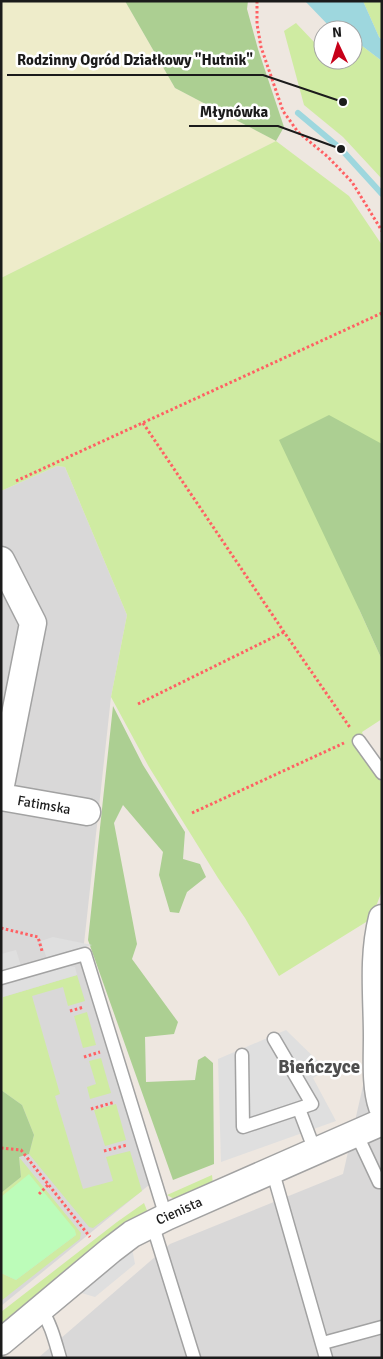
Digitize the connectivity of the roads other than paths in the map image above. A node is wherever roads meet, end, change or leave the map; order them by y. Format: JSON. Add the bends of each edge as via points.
{"nodes":[{"id":1,"x":1,"y":560,"type":"edge"},
{"id":2,"x":358,"y":739,"type":"road end"},
{"id":3,"x":382,"y":773,"type":"edge"},
{"id":4,"x":1,"y":785,"type":"edge"},
{"id":5,"x":1,"y":797,"type":"edge"},
{"id":6,"x":87,"y":812,"type":"dead end"},
{"id":7,"x":380,"y":929,"type":"edge"},
{"id":8,"x":1,"y":978,"type":"edge"},
{"id":9,"x":274,"y":1039,"type":"dead end"},
{"id":10,"x":242,"y":1055,"type":"dead end"},
{"id":11,"x":382,"y":1107,"type":"edge"},
{"id":12,"x":298,"y":1109,"type":"junction"},
{"id":13,"x":382,"y":1122,"type":"edge"},
{"id":14,"x":356,"y":1133,"type":"junction"},
{"id":15,"x":315,"y":1150,"type":"junction"},
{"id":16,"x":272,"y":1169,"type":"junction"},
{"id":17,"x":382,"y":1182,"type":"edge"},
{"id":18,"x":159,"y":1220,"type":"junction"},
{"id":19,"x":41,"y":1309,"type":"junction"},
{"id":20,"x":382,"y":1327,"type":"edge"},
{"id":21,"x":1,"y":1342,"type":"edge"},
{"id":22,"x":322,"y":1343,"type":"junction"},
{"id":23,"x":60,"y":1358,"type":"edge"},
{"id":24,"x":194,"y":1358,"type":"edge"},
{"id":25,"x":326,"y":1358,"type":"edge"}],
"edges":[{"from":1,"to":4,"type":"street","via":[[33,623]]},
{"from":2,"to":3,"type":"lane"},
{"from":5,"to":6,"type":"street","name":"Fatimska"},
{"from":7,"to":11,"type":"street","via":[[375,970],[378,1080]]},
{"from":8,"to":18,"type":"lane","via":[[85,954]]},
{"from":9,"to":12,"type":"lane","via":[[312,1104]]},
{"from":10,"to":12,"type":"lane","via":[[243,1127]]},
{"from":12,"to":15,"type":"lane"},
{"from":13,"to":14,"type":"street","name":"Cienista"},
{"from":14,"to":15,"type":"street","name":"Cienista"},
{"from":14,"to":17,"type":"lane","via":[[379,1182]]},
{"from":15,"to":16,"type":"street","name":"Cienista"},
{"from":16,"to":18,"type":"street","name":"Cienista"},
{"from":16,"to":22,"type":"lane"},
{"from":18,"to":19,"type":"street","name":"Cienista","via":[[110,1250]]},
{"from":18,"to":24,"type":"lane"},
{"from":19,"to":21,"type":"street","name":"Cienista"},
{"from":19,"to":23,"type":"lane"},
{"from":20,"to":22,"type":"lane"},
{"from":22,"to":25,"type":"lane"}]}
